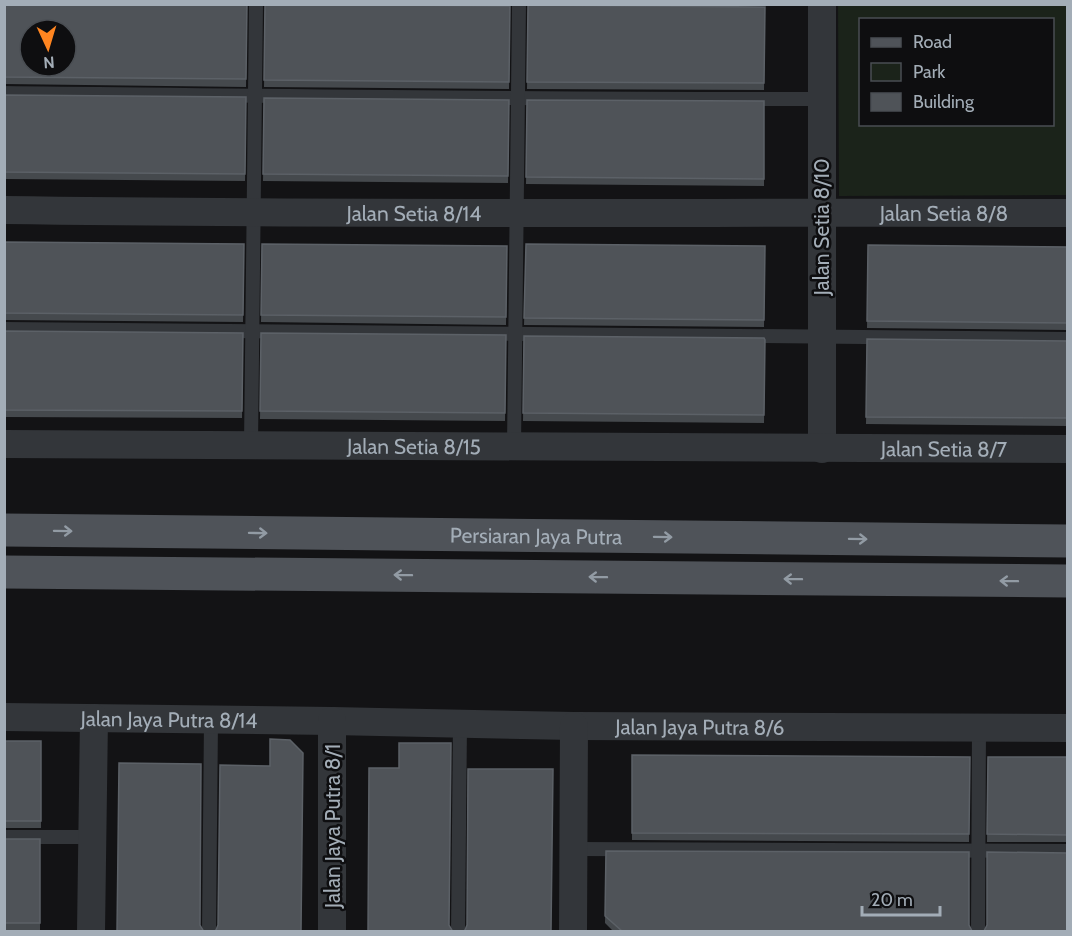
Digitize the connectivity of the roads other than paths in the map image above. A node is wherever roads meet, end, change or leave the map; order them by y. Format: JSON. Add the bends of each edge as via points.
{"nodes":[{"id":1,"x":256,"y":4,"type":"edge"},
{"id":2,"x":519,"y":4,"type":"edge"},
{"id":3,"x":822,"y":4,"type":"edge"},
{"id":4,"x":4,"y":93,"type":"edge"},
{"id":5,"x":255,"y":97,"type":"junction"},
{"id":6,"x":518,"y":99,"type":"junction"},
{"id":7,"x":821,"y":99,"type":"junction"},
{"id":8,"x":4,"y":210,"type":"edge"},
{"id":9,"x":517,"y":212,"type":"junction"},
{"id":10,"x":821,"y":213,"type":"junction"},
{"id":11,"x":1068,"y":213,"type":"edge"},
{"id":12,"x":254,"y":214,"type":"junction"},
{"id":13,"x":4,"y":329,"type":"edge"},
{"id":14,"x":253,"y":332,"type":"junction"},
{"id":15,"x":515,"y":334,"type":"junction"},
{"id":16,"x":821,"y":337,"type":"junction"},
{"id":17,"x":1068,"y":339,"type":"edge"},
{"id":18,"x":4,"y":444,"type":"edge"},
{"id":19,"x":251,"y":445,"type":"junction"},
{"id":20,"x":514,"y":447,"type":"junction"},
{"id":21,"x":822,"y":448,"type":"junction"},
{"id":22,"x":1068,"y":450,"type":"edge"},
{"id":23,"x":4,"y":530,"type":"edge"},
{"id":24,"x":1068,"y":541,"type":"edge"},
{"id":25,"x":4,"y":572,"type":"edge"},
{"id":26,"x":1068,"y":581,"type":"edge"},
{"id":27,"x":4,"y":717,"type":"edge"},
{"id":28,"x":94,"y":718,"type":"junction"},
{"id":29,"x":210,"y":720,"type":"junction"},
{"id":30,"x":332,"y":721,"type":"junction"},
{"id":31,"x":460,"y":723,"type":"junction"},
{"id":32,"x":574,"y":726,"type":"junction"},
{"id":33,"x":979,"y":727,"type":"junction"},
{"id":34,"x":1068,"y":728,"type":"edge"},
{"id":35,"x":4,"y":837,"type":"edge"},
{"id":36,"x":93,"y":837,"type":"junction"},
{"id":37,"x":573,"y":849,"type":"junction"},
{"id":38,"x":978,"y":851,"type":"junction"},
{"id":39,"x":1068,"y":851,"type":"edge"},
{"id":40,"x":91,"y":932,"type":"edge"},
{"id":41,"x":209,"y":932,"type":"edge"},
{"id":42,"x":332,"y":932,"type":"edge"},
{"id":43,"x":458,"y":932,"type":"edge"},
{"id":44,"x":573,"y":932,"type":"edge"},
{"id":45,"x":978,"y":932,"type":"edge"}],
"edges":[{"from":1,"to":5,"type":"lane"},
{"from":2,"to":6,"type":"lane"},
{"from":3,"to":7,"type":"street","name":"Jalan Setia 8/10"},
{"from":4,"to":5,"type":"lane"},
{"from":5,"to":6,"type":"lane"},
{"from":5,"to":12,"type":"lane"},
{"from":6,"to":7,"type":"lane"},
{"from":6,"to":9,"type":"lane"},
{"from":7,"to":10,"type":"street","name":"Jalan Setia 8/10"},
{"from":8,"to":12,"type":"street","name":"Jalan Setia 8/14"},
{"from":9,"to":10,"type":"street","name":"Jalan Setia 8/14"},
{"from":9,"to":12,"type":"street","name":"Jalan Setia 8/14"},
{"from":9,"to":15,"type":"lane"},
{"from":10,"to":11,"type":"street","name":"Jalan Setia 8/8"},
{"from":10,"to":16,"type":"street","name":"Jalan Setia 8/10"},
{"from":12,"to":14,"type":"lane"},
{"from":13,"to":14,"type":"lane"},
{"from":14,"to":15,"type":"lane"},
{"from":14,"to":19,"type":"lane"},
{"from":15,"to":16,"type":"lane"},
{"from":15,"to":20,"type":"lane"},
{"from":16,"to":17,"type":"lane"},
{"from":16,"to":21,"type":"street","name":"Jalan Setia 8/10"},
{"from":18,"to":19,"type":"street","name":"Jalan Setia 8/15"},
{"from":19,"to":20,"type":"street","name":"Jalan Setia 8/15"},
{"from":20,"to":21,"type":"street","name":"Jalan Setia 8/15"},
{"from":21,"to":22,"type":"street","name":"Jalan Setia 8/7"},
{"from":23,"to":24,"type":"main road","name":"Persiaran Jaya Putra","one_way":true},
{"from":26,"to":25,"type":"main road","name":"Persiaran Jaya Putra","one_way":true},
{"from":27,"to":28,"type":"street","name":"Jalan Jaya Putra 8/14"},
{"from":28,"to":29,"type":"street","name":"Jalan Jaya Putra 8/14"},
{"from":28,"to":36,"type":"street"},
{"from":29,"to":30,"type":"street","name":"Jalan Jaya Putra 8/14"},
{"from":29,"to":41,"type":"lane"},
{"from":30,"to":31,"type":"street","name":"Jalan Jaya Putra 8/6"},
{"from":30,"to":42,"type":"street","name":"Jalan Jaya Putra 8/1"},
{"from":31,"to":32,"type":"street","name":"Jalan Jaya Putra 8/6"},
{"from":31,"to":43,"type":"lane"},
{"from":32,"to":33,"type":"street","name":"Jalan Jaya Putra 8/6"},
{"from":32,"to":37,"type":"street"},
{"from":33,"to":34,"type":"street","name":"Jalan Jaya Putra 8/6"},
{"from":33,"to":38,"type":"lane"},
{"from":35,"to":36,"type":"lane"},
{"from":36,"to":40,"type":"street"},
{"from":37,"to":38,"type":"lane"},
{"from":37,"to":44,"type":"street"},
{"from":38,"to":39,"type":"lane"},
{"from":38,"to":45,"type":"lane"}]}
